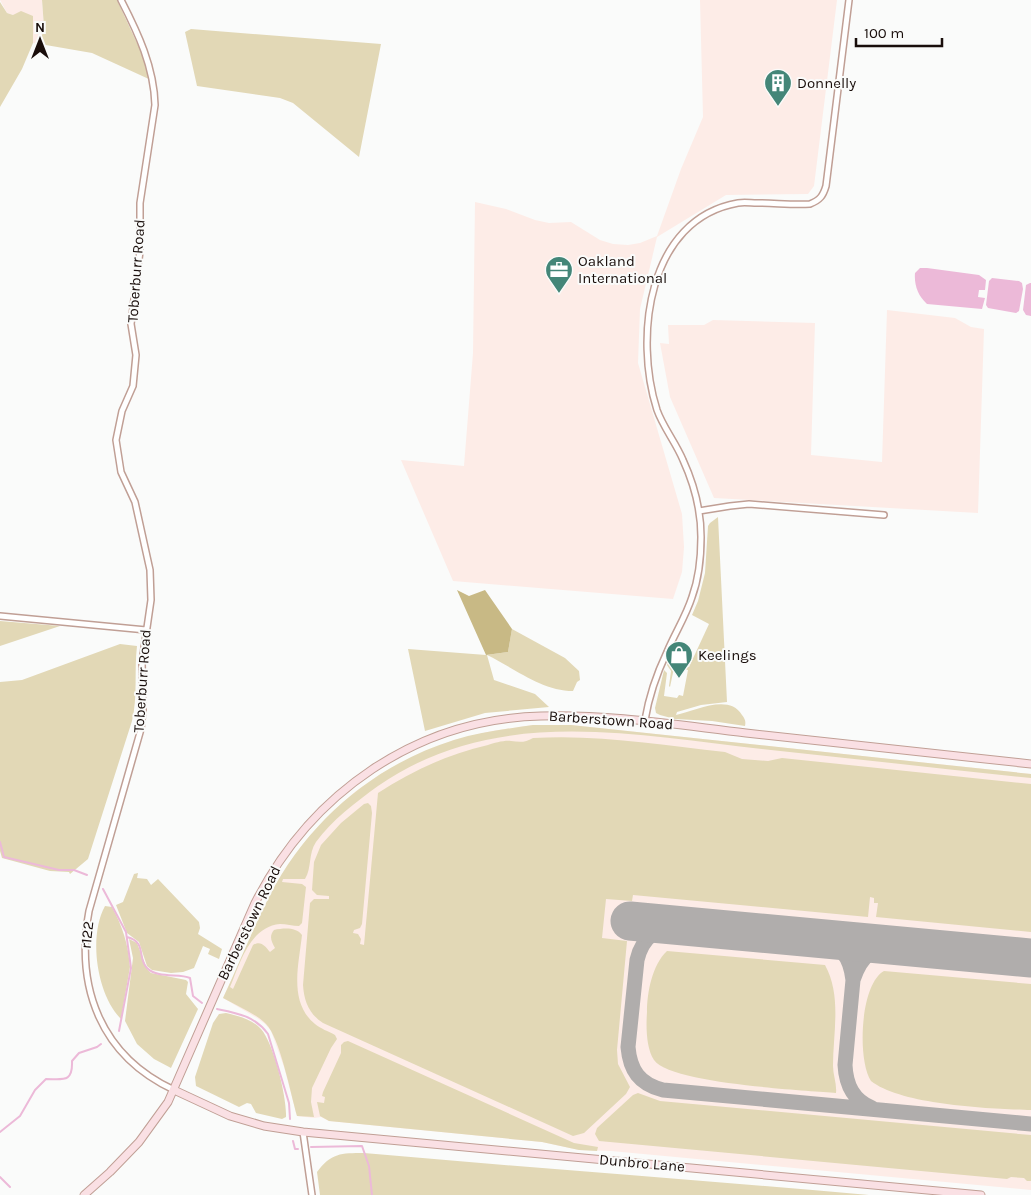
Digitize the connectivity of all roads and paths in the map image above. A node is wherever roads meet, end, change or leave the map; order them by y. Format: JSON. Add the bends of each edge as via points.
{"nodes":[{"id":1,"x":121,"y":0,"type":"edge"},
{"id":2,"x":849,"y":0,"type":"edge"},
{"id":3,"x":699,"y":511,"type":"junction"},
{"id":4,"x":884,"y":515,"type":"dead end"},
{"id":5,"x":0,"y":616,"type":"edge"},
{"id":6,"x":146,"y":630,"type":"junction"},
{"id":7,"x":645,"y":720,"type":"junction"},
{"id":8,"x":136,"y":750,"type":"joint"},
{"id":9,"x":1031,"y":764,"type":"edge"},
{"id":10,"x":174,"y":1090,"type":"junction"},
{"id":11,"x":303,"y":1132,"type":"junction"},
{"id":12,"x":84,"y":1195,"type":"edge"},
{"id":13,"x":312,"y":1195,"type":"edge"},
{"id":14,"x":981,"y":1195,"type":"edge"}],
"edges":[{"from":1,"to":6,"type":"street","name":"Toberburr Road","via":[[137,30],[155,92],[140,203],[140,251],[131,324],[136,355],[133,386],[122,411],[116,440],[121,472],[134,502],[150,570],[151,600]]},
{"from":2,"to":3,"type":"street","via":[[826,186],[822,196],[810,204],[739,203],[712,211],[693,223],[678,239],[664,261],[654,287],[647,333],[649,374],[658,411],[683,460]]},
{"from":3,"to":4,"type":"street","via":[[749,504]]},
{"from":3,"to":7,"type":"street","via":[[701,546],[696,586],[652,688]]},
{"from":5,"to":6,"type":"street"},
{"from":6,"to":8,"type":"street","name":"Toberburr Road","via":[[142,662],[143,710]]},
{"from":7,"to":9,"type":"main road","name":"Barberstown Road"},
{"from":7,"to":10,"type":"main road","name":"Barberstown Road","via":[[541,716],[490,721],[410,747],[354,781],[314,816],[264,885]]},
{"from":8,"to":10,"type":"street","name":"r122","via":[[90,911],[85,935],[85,960],[88,985],[108,1034],[145,1074]]},
{"from":10,"to":11,"type":"main road","name":"Dunbro Lane","via":[[230,1116]]},
{"from":10,"to":12,"type":"main road","name":"Barberstown Road","via":[[139,1142]]},
{"from":11,"to":13,"type":"street"},
{"from":11,"to":14,"type":"main road","name":"Dunbro Lane"}]}
